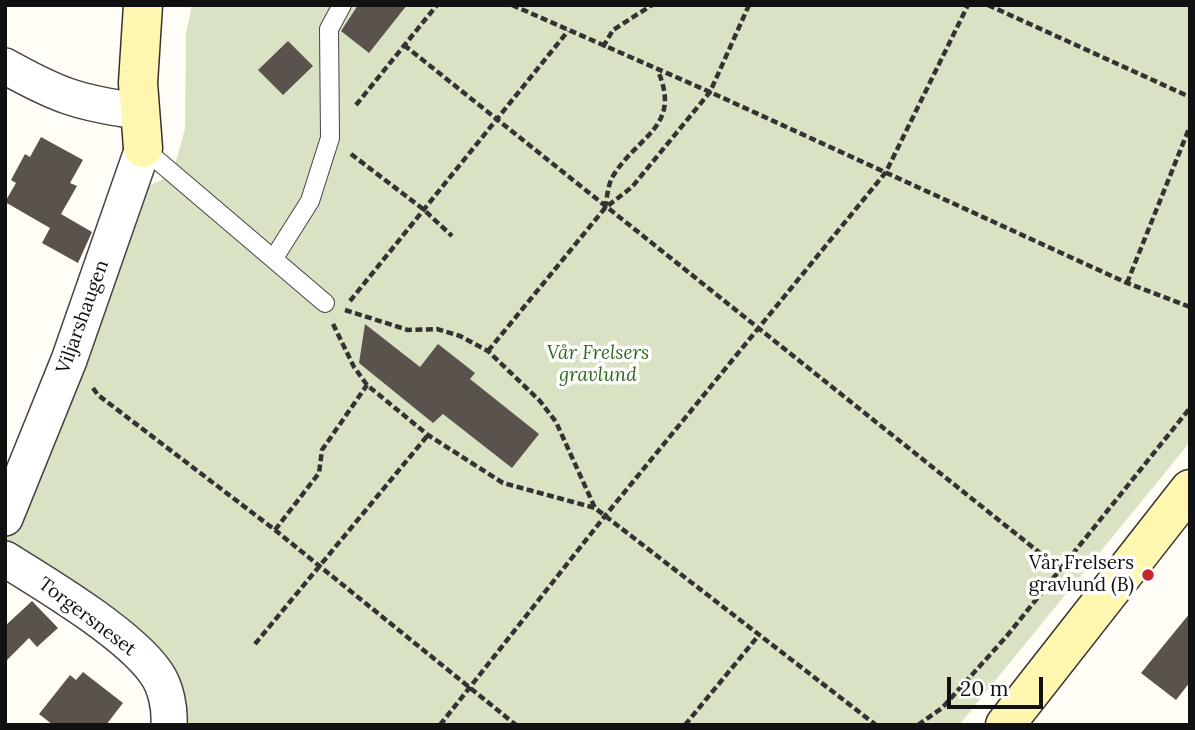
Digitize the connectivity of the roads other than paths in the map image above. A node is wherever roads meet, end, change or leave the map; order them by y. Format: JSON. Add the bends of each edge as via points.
{"nodes":[{"id":1,"x":143,"y":5,"type":"edge"},
{"id":2,"x":342,"y":5,"type":"edge"},
{"id":3,"x":5,"y":66,"type":"edge"},
{"id":4,"x":140,"y":130,"type":"junction"},
{"id":5,"x":274,"y":258,"type":"junction"},
{"id":6,"x":325,"y":303,"type":"road end"},
{"id":7,"x":1190,"y":489,"type":"edge"},
{"id":8,"x":5,"y":518,"type":"edge"},
{"id":9,"x":5,"y":559,"type":"edge"},
{"id":10,"x":169,"y":725,"type":"edge"},
{"id":11,"x":1005,"y":725,"type":"edge"}],
"edges":[{"from":1,"to":4,"type":"main road","name":"Viljarshaugen"},
{"from":2,"to":5,"type":"lane","via":[[329,29],[330,138],[310,201]]},
{"from":3,"to":4,"type":"street","via":[[57,95]]},
{"from":4,"to":5,"type":"lane"},
{"from":4,"to":8,"type":"street","name":"Viljarshaugen","via":[[69,360]]},
{"from":5,"to":6,"type":"lane"},
{"from":7,"to":11,"type":"main road"},
{"from":9,"to":10,"type":"street","name":"Torgersneset","via":[[57,591],[156,673],[167,697]]}]}
